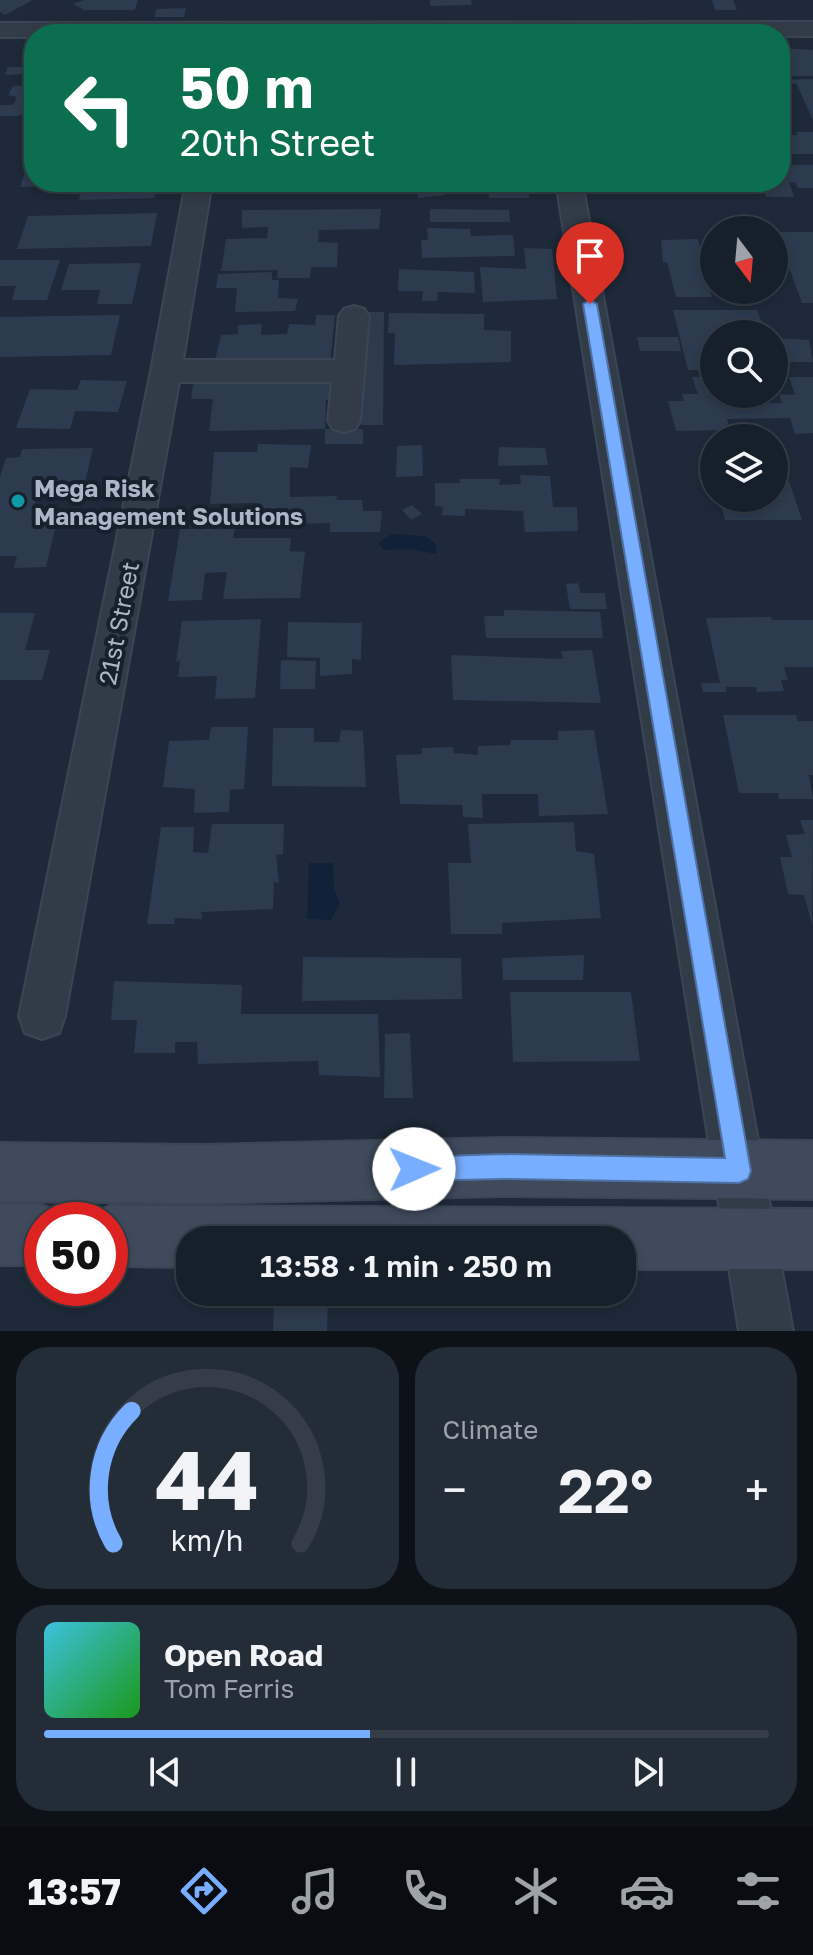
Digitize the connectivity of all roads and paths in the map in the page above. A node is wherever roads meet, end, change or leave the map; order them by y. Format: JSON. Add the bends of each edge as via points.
{"nodes":[{"id":1,"x":790,"y":29,"type":"edge"},
{"id":2,"x":813,"y":29,"type":"edge"},
{"id":3,"x":0,"y":30,"type":"edge"},
{"id":4,"x":24,"y":30,"type":"edge"},
{"id":5,"x":197,"y":192,"type":"edge"},
{"id":6,"x":571,"y":192,"type":"edge"},
{"id":7,"x":354,"y":316,"type":"dead end"},
{"id":8,"x":166,"y":371,"type":"junction"},
{"id":9,"x":349,"y":371,"type":"junction"},
{"id":10,"x":344,"y":421,"type":"dead end"},
{"id":11,"x":42,"y":1016,"type":"dead end"},
{"id":12,"x":813,"y":1170,"type":"edge"},
{"id":13,"x":739,"y":1171,"type":"junction"},
{"id":14,"x":0,"y":1172,"type":"edge"},
{"id":15,"x":0,"y":1235,"type":"edge"},
{"id":16,"x":24,"y":1235,"type":"edge"},
{"id":17,"x":128,"y":1236,"type":"edge"},
{"id":18,"x":750,"y":1239,"type":"junction"},
{"id":19,"x":813,"y":1239,"type":"edge"},
{"id":20,"x":766,"y":1331,"type":"edge"}],
"edges":[{"from":1,"to":2,"type":"street"},
{"from":3,"to":4,"type":"street"},
{"from":5,"to":8,"type":"street","name":"21st Street"},
{"from":6,"to":13,"type":"street"},
{"from":7,"to":9,"type":"street"},
{"from":8,"to":9,"type":"street"},
{"from":8,"to":11,"type":"street","name":"21st Street"},
{"from":9,"to":10,"type":"street"},
{"from":12,"to":13,"type":"main road"},
{"from":13,"to":14,"type":"main road","via":[[503,1167],[205,1174]]},
{"from":13,"to":18,"type":"street"},
{"from":15,"to":16,"type":"main road"},
{"from":17,"to":18,"type":"main road"},
{"from":18,"to":19,"type":"main road"},
{"from":18,"to":20,"type":"street"}]}
